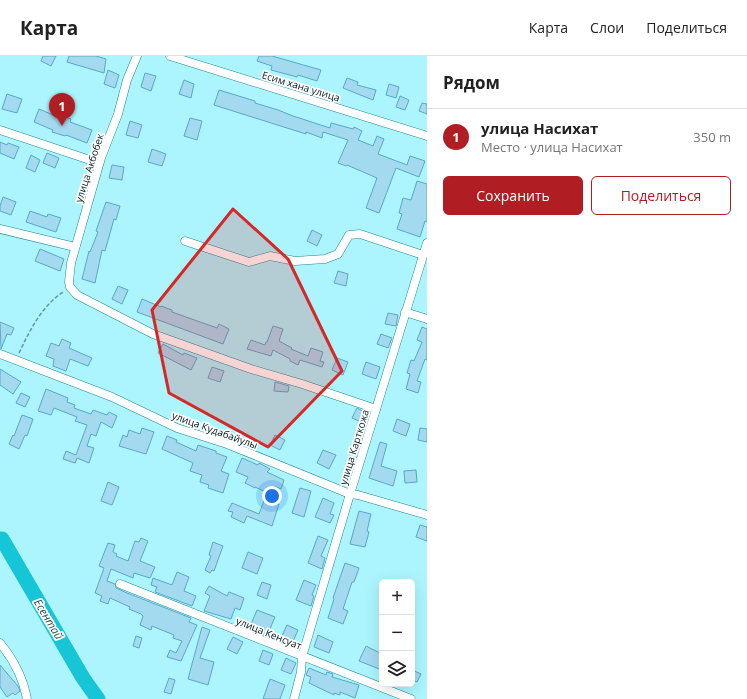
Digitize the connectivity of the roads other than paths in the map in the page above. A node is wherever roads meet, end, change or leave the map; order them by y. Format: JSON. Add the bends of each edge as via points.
{"nodes":[{"id":1,"x":137,"y":56,"type":"edge"},
{"id":2,"x":170,"y":56,"type":"edge"},
{"id":3,"x":0,"y":130,"type":"edge"},
{"id":4,"x":427,"y":136,"type":"edge"},
{"id":5,"x":99,"y":163,"type":"junction"},
{"id":6,"x":0,"y":229,"type":"edge"},
{"id":7,"x":185,"y":241,"type":"dead end"},
{"id":8,"x":427,"y":243,"type":"edge"},
{"id":9,"x":75,"y":247,"type":"junction"},
{"id":10,"x":424,"y":255,"type":"junction"},
{"id":11,"x":406,"y":312,"type":"junction"},
{"id":12,"x":427,"y":319,"type":"edge"},
{"id":13,"x":0,"y":354,"type":"edge"},
{"id":14,"x":376,"y":409,"type":"junction"},
{"id":15,"x":350,"y":494,"type":"junction"},
{"id":16,"x":427,"y":515,"type":"edge"},
{"id":17,"x":120,"y":584,"type":"dead end"},
{"id":18,"x":0,"y":643,"type":"edge"},
{"id":19,"x":302,"y":657,"type":"junction"},
{"id":20,"x":27,"y":699,"type":"edge"},
{"id":21,"x":294,"y":699,"type":"edge"},
{"id":22,"x":411,"y":699,"type":"edge"}],
"edges":[{"from":1,"to":5,"type":"street","name":"улица Акбобек"},
{"from":2,"to":4,"type":"street","name":"Есим хана улица"},
{"from":3,"to":5,"type":"street"},
{"from":5,"to":9,"type":"street","name":"улица Акбобек"},
{"from":6,"to":9,"type":"street"},
{"from":7,"to":10,"type":"street","via":[[250,262],[270,256],[295,262],[325,259],[338,254],[349,235],[360,234]]},
{"from":8,"to":10,"type":"street","name":"улица Карткожа"},
{"from":9,"to":14,"type":"street","name":"улица Акбобек","via":[[69,282],[76,295],[153,334]]},
{"from":10,"to":11,"type":"street","name":"улица Карткожа"},
{"from":11,"to":12,"type":"street"},
{"from":11,"to":14,"type":"street","name":"улица Карткожа"},
{"from":13,"to":15,"type":"street","name":"улица Кудабайулы","via":[[112,397],[177,428],[227,444]]},
{"from":14,"to":15,"type":"street","name":"улица Карткожа"},
{"from":15,"to":16,"type":"street","name":"улица Кудабайулы"},
{"from":15,"to":19,"type":"street","name":"улица Карткожа"},
{"from":17,"to":19,"type":"street","name":"улица Кенсуат"},
{"from":18,"to":20,"type":"street","via":[[16,665]]},
{"from":19,"to":21,"type":"street","name":"улица Карткожа"},
{"from":19,"to":22,"type":"street","name":"улица Кенсуат"}]}
